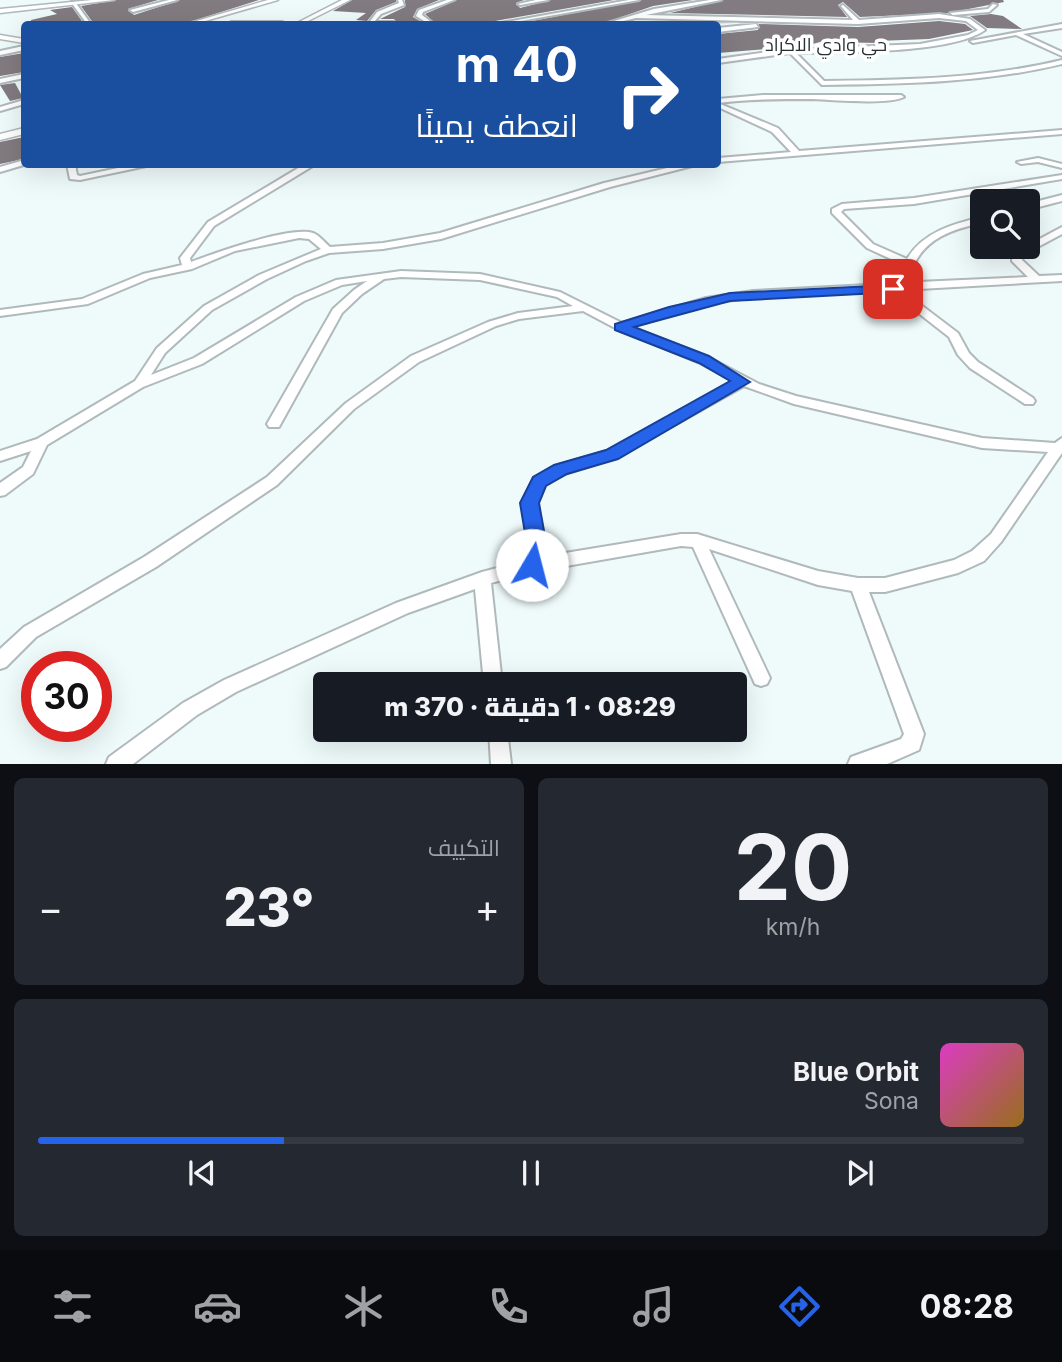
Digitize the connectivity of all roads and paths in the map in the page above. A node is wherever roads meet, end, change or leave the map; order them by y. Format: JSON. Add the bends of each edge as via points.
{"nodes":[{"id":1,"x":111,"y":0,"type":"edge"},
{"id":2,"x":141,"y":0,"type":"edge"},
{"id":3,"x":175,"y":0,"type":"edge"},
{"id":4,"x":190,"y":0,"type":"edge"},
{"id":5,"x":275,"y":0,"type":"edge"},
{"id":6,"x":347,"y":0,"type":"edge"},
{"id":7,"x":400,"y":0,"type":"edge"},
{"id":8,"x":452,"y":0,"type":"edge"},
{"id":9,"x":546,"y":0,"type":"edge"},
{"id":10,"x":637,"y":0,"type":"edge"},
{"id":11,"x":719,"y":0,"type":"edge"},
{"id":12,"x":568,"y":1,"type":"edge"},
{"id":13,"x":208,"y":2,"type":"dead end"},
{"id":14,"x":73,"y":3,"type":"junction"},
{"id":15,"x":520,"y":4,"type":"dead end"},
{"id":16,"x":153,"y":5,"type":"junction"},
{"id":17,"x":995,"y":5,"type":"dead end"},
{"id":18,"x":843,"y":6,"type":"dead end"},
{"id":19,"x":580,"y":8,"type":"junction"},
{"id":20,"x":133,"y":10,"type":"dead end"},
{"id":21,"x":1,"y":11,"type":"edge"},
{"id":22,"x":636,"y":16,"type":"junction"},
{"id":23,"x":939,"y":16,"type":"junction"},
{"id":24,"x":780,"y":20,"type":"junction"},
{"id":25,"x":87,"y":21,"type":"edge"},
{"id":26,"x":200,"y":21,"type":"edge"},
{"id":27,"x":304,"y":21,"type":"edge"},
{"id":28,"x":372,"y":21,"type":"edge"},
{"id":29,"x":427,"y":21,"type":"edge"},
{"id":30,"x":513,"y":21,"type":"edge"},
{"id":31,"x":618,"y":21,"type":"edge"},
{"id":32,"x":858,"y":22,"type":"junction"},
{"id":33,"x":1062,"y":26,"type":"edge"},
{"id":34,"x":721,"y":30,"type":"edge"},
{"id":35,"x":1017,"y":34,"type":"junction"},
{"id":36,"x":0,"y":37,"type":"edge"},
{"id":37,"x":21,"y":40,"type":"edge"},
{"id":38,"x":955,"y":40,"type":"junction"},
{"id":39,"x":21,"y":49,"type":"edge"},
{"id":40,"x":792,"y":52,"type":"junction"},
{"id":41,"x":0,"y":53,"type":"edge"},
{"id":42,"x":1062,"y":54,"type":"edge"},
{"id":43,"x":721,"y":61,"type":"edge"},
{"id":44,"x":1062,"y":62,"type":"edge"},
{"id":45,"x":21,"y":77,"type":"edge"},
{"id":46,"x":0,"y":81,"type":"edge"},
{"id":47,"x":901,"y":97,"type":"dead end"},
{"id":48,"x":721,"y":102,"type":"edge"},
{"id":49,"x":21,"y":103,"type":"edge"},
{"id":50,"x":721,"y":104,"type":"edge"},
{"id":51,"x":0,"y":109,"type":"edge"},
{"id":52,"x":21,"y":132,"type":"edge"},
{"id":53,"x":1062,"y":132,"type":"edge"},
{"id":54,"x":0,"y":137,"type":"edge"},
{"id":55,"x":796,"y":153,"type":"junction"},
{"id":56,"x":721,"y":160,"type":"edge"},
{"id":57,"x":1021,"y":162,"type":"dead end"},
{"id":58,"x":21,"y":164,"type":"edge"},
{"id":59,"x":1062,"y":166,"type":"edge"},
{"id":60,"x":72,"y":168,"type":"edge"},
{"id":61,"x":131,"y":168,"type":"edge"},
{"id":62,"x":305,"y":168,"type":"edge"},
{"id":63,"x":679,"y":168,"type":"edge"},
{"id":64,"x":0,"y":170,"type":"edge"},
{"id":65,"x":1062,"y":177,"type":"edge"},
{"id":66,"x":1062,"y":198,"type":"edge"},
{"id":67,"x":1040,"y":204,"type":"edge"},
{"id":68,"x":970,"y":223,"type":"edge"},
{"id":69,"x":1062,"y":230,"type":"edge"},
{"id":70,"x":282,"y":237,"type":"junction"},
{"id":71,"x":328,"y":250,"type":"junction"},
{"id":72,"x":303,"y":259,"type":"junction"},
{"id":73,"x":908,"y":263,"type":"junction"},
{"id":74,"x":188,"y":267,"type":"junction"},
{"id":75,"x":387,"y":275,"type":"junction"},
{"id":76,"x":1036,"y":279,"type":"junction"},
{"id":77,"x":1057,"y":279,"type":"edge"},
{"id":78,"x":1062,"y":286,"type":"edge"},
{"id":79,"x":914,"y":288,"type":"junction"},
{"id":80,"x":893,"y":289,"type":"junction"},
{"id":81,"x":583,"y":308,"type":"junction"},
{"id":82,"x":0,"y":313,"type":"edge"},
{"id":83,"x":621,"y":327,"type":"junction"},
{"id":84,"x":742,"y":382,"type":"junction"},
{"id":85,"x":139,"y":384,"type":"junction"},
{"id":86,"x":1029,"y":401,"type":"dead end"},
{"id":87,"x":274,"y":424,"type":"dead end"},
{"id":88,"x":43,"y":442,"type":"junction"},
{"id":89,"x":1060,"y":446,"type":"edge"},
{"id":90,"x":0,"y":456,"type":"edge"},
{"id":91,"x":0,"y":491,"type":"edge"},
{"id":92,"x":697,"y":540,"type":"junction"},
{"id":93,"x":540,"y":564,"type":"junction"},
{"id":94,"x":482,"y":579,"type":"junction"},
{"id":95,"x":858,"y":584,"type":"junction"},
{"id":96,"x":0,"y":661,"type":"edge"},
{"id":97,"x":492,"y":672,"type":"edge"},
{"id":98,"x":761,"y":678,"type":"dead end"},
{"id":99,"x":499,"y":742,"type":"edge"},
{"id":100,"x":116,"y":764,"type":"edge"},
{"id":101,"x":501,"y":764,"type":"edge"},
{"id":102,"x":858,"y":764,"type":"edge"}],
"edges":[{"from":1,"to":14,"type":"street"},
{"from":2,"to":16,"type":"street"},
{"from":3,"to":16,"type":"street"},
{"from":4,"to":13,"type":"street"},
{"from":5,"to":26,"type":"street"},
{"from":6,"to":27,"type":"street"},
{"from":7,"to":28,"type":"street","via":[[402,4]]},
{"from":8,"to":29,"type":"street","via":[[421,11],[419,16]]},
{"from":9,"to":15,"type":"street"},
{"from":10,"to":19,"type":"street"},
{"from":11,"to":22,"type":"street"},
{"from":12,"to":19,"type":"street"},
{"from":14,"to":21,"type":"street"},
{"from":14,"to":25,"type":"street"},
{"from":16,"to":20,"type":"street"},
{"from":17,"to":23,"type":"street","via":[[989,10]]},
{"from":18,"to":32,"type":"street"},
{"from":19,"to":30,"type":"street"},
{"from":22,"to":24,"type":"street"},
{"from":22,"to":31,"type":"street"},
{"from":23,"to":32,"type":"street"},
{"from":23,"to":38,"type":"street","via":[[968,20],[982,28],[980,33]]},
{"from":24,"to":32,"type":"street"},
{"from":24,"to":34,"type":"street"},
{"from":33,"to":35,"type":"street"},
{"from":35,"to":38,"type":"street"},
{"from":35,"to":42,"type":"street"},
{"from":36,"to":37,"type":"street"},
{"from":38,"to":40,"type":"street"},
{"from":39,"to":41,"type":"street"},
{"from":40,"to":43,"type":"street"},
{"from":40,"to":44,"type":"street","via":[[822,83],[966,80]]},
{"from":45,"to":46,"type":"street"},
{"from":47,"to":48,"type":"street","via":[[753,95]]},
{"from":49,"to":51,"type":"street"},
{"from":50,"to":55,"type":"street","via":[[775,130]]},
{"from":52,"to":54,"type":"street"},
{"from":53,"to":55,"type":"street"},
{"from":55,"to":56,"type":"street"},
{"from":57,"to":59,"type":"street","via":[[1038,160]]},
{"from":58,"to":64,"type":"street"},
{"from":60,"to":61,"type":"street","via":[[73,177],[80,178]]},
{"from":62,"to":74,"type":"street","via":[[211,224],[185,258]]},
{"from":63,"to":71,"type":"street","via":[[441,236]]},
{"from":65,"to":73,"type":"street","via":[[835,211],[870,246]]},
{"from":66,"to":67,"type":"street"},
{"from":68,"to":73,"type":"street","via":[[941,231]]},
{"from":69,"to":76,"type":"street","via":[[1016,256]]},
{"from":70,"to":71,"type":"street","via":[[312,236]]},
{"from":70,"to":72,"type":"street","via":[[304,247]]},
{"from":70,"to":74,"type":"street","via":[[232,249]]},
{"from":71,"to":72,"type":"street"},
{"from":72,"to":85,"type":"street","via":[[208,308],[161,351]]},
{"from":73,"to":79,"type":"street"},
{"from":74,"to":82,"type":"street","via":[[147,276],[84,302]]},
{"from":75,"to":81,"type":"street","via":[[504,280],[560,295]]},
{"from":75,"to":85,"type":"street","via":[[354,279],[311,293],[207,357]]},
{"from":75,"to":87,"type":"street","via":[[337,311]]},
{"from":76,"to":77,"type":"street"},
{"from":76,"to":79,"type":"street"},
{"from":77,"to":78,"type":"street"},
{"from":79,"to":80,"type":"street"},
{"from":80,"to":83,"type":"street","via":[[730,297]]},
{"from":80,"to":86,"type":"street","via":[[954,335],[974,365]]},
{"from":81,"to":83,"type":"street"},
{"from":81,"to":96,"type":"street","via":[[492,324],[415,359],[350,406],[272,481],[150,562],[30,632]]},
{"from":83,"to":84,"type":"street","via":[[704,360]]},
{"from":84,"to":89,"type":"street","via":[[821,408],[941,435],[1012,447]]},
{"from":84,"to":93,"type":"street","via":[[612,454],[539,482],[529,503]]},
{"from":85,"to":88,"type":"street"},
{"from":88,"to":90,"type":"street"},
{"from":88,"to":91,"type":"street","via":[[28,470]]},
{"from":89,"to":95,"type":"street","via":[[996,538],[978,556],[958,566],[885,585]]},
{"from":92,"to":93,"type":"street"},
{"from":92,"to":95,"type":"street","via":[[818,578]]},
{"from":92,"to":98,"type":"street"},
{"from":93,"to":94,"type":"street"},
{"from":94,"to":97,"type":"street"},
{"from":94,"to":100,"type":"street","via":[[402,608],[230,686],[190,709]]},
{"from":95,"to":102,"type":"street","via":[[914,734],[906,747]]},
{"from":99,"to":101,"type":"street"}]}
